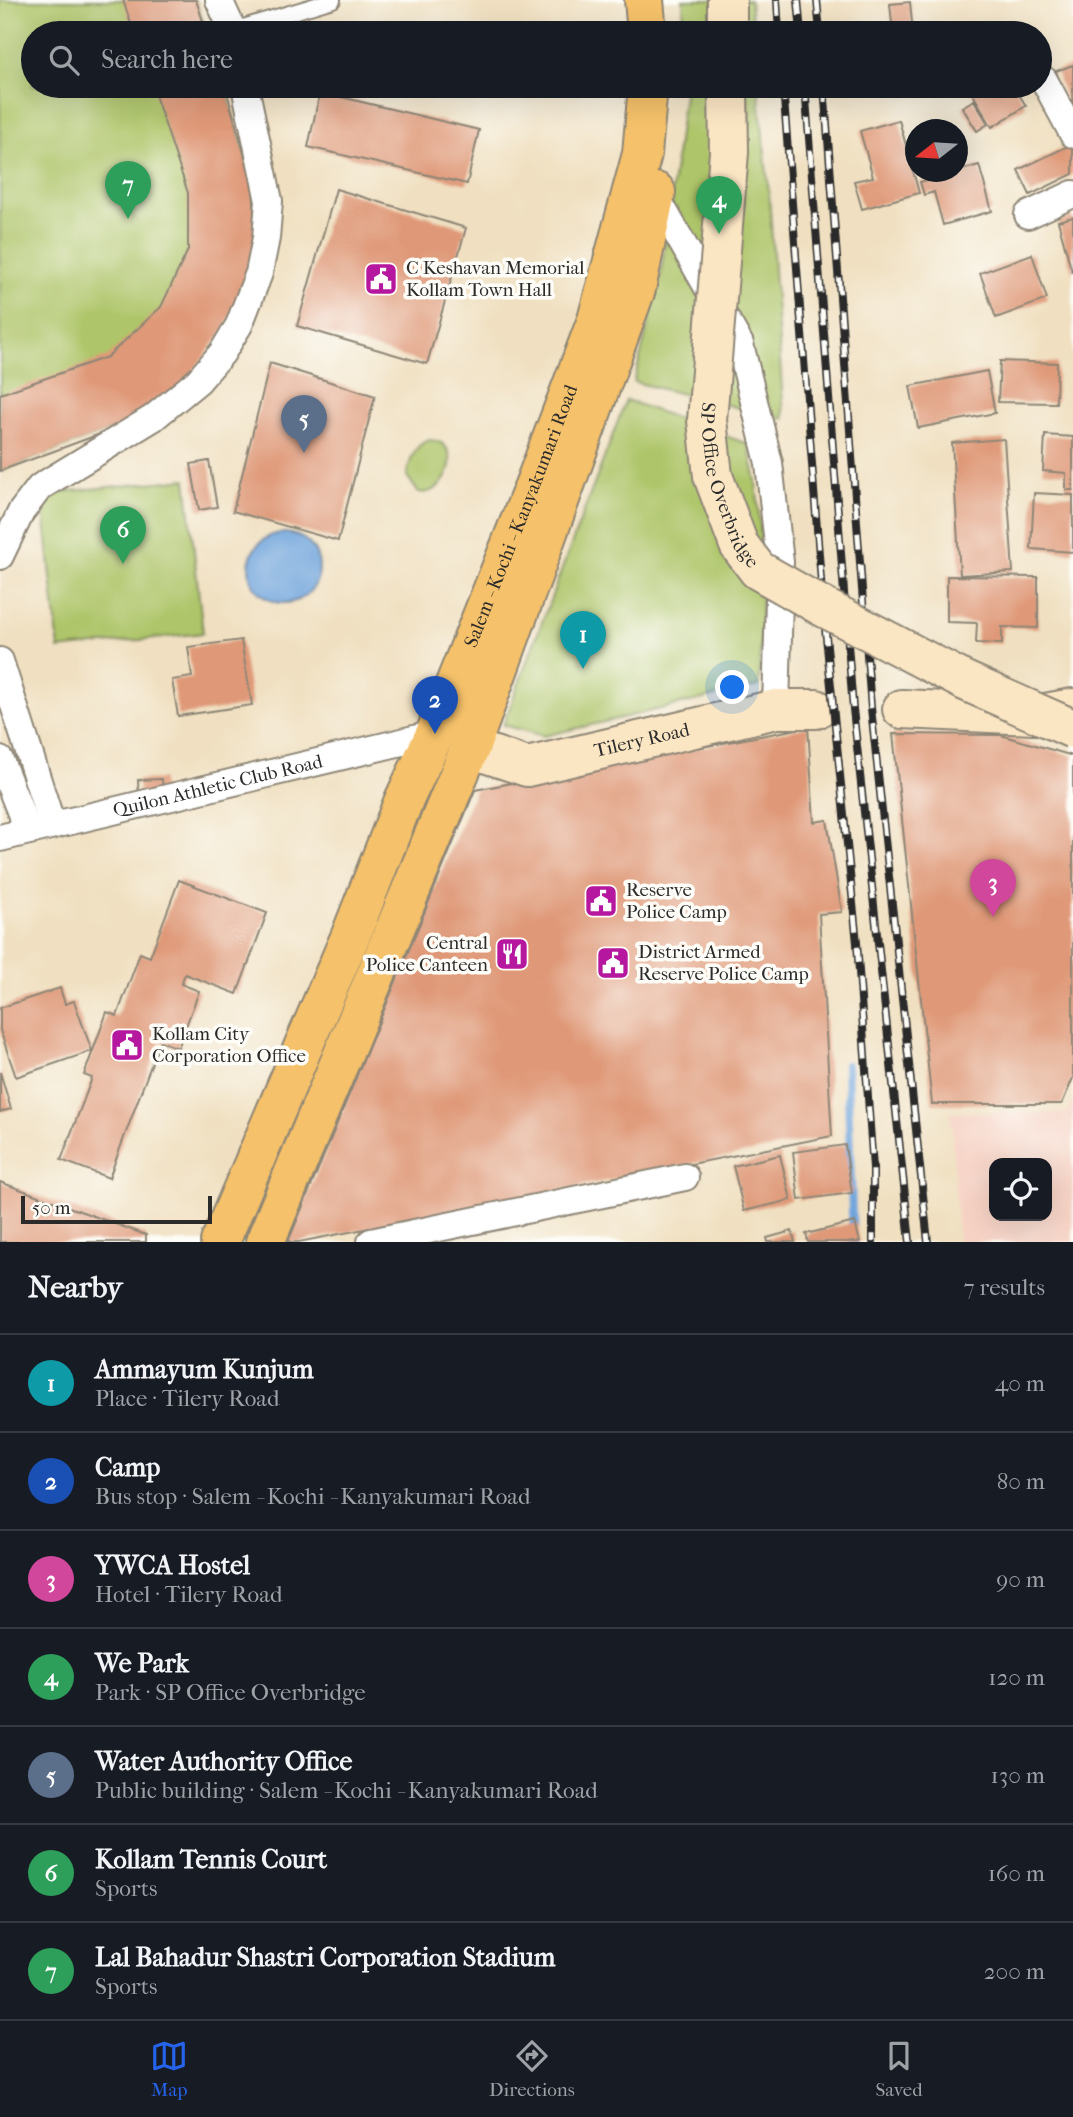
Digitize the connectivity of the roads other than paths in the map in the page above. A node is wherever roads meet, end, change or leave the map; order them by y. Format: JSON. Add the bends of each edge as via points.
{"nodes":[{"id":1,"x":219,"y":0,"type":"edge"},
{"id":2,"x":333,"y":0,"type":"edge"},
{"id":3,"x":644,"y":0,"type":"edge"},
{"id":4,"x":669,"y":0,"type":"edge"},
{"id":5,"x":727,"y":0,"type":"edge"},
{"id":6,"x":228,"y":21,"type":"edge"},
{"id":7,"x":267,"y":21,"type":"edge"},
{"id":8,"x":645,"y":21,"type":"edge"},
{"id":9,"x":668,"y":21,"type":"edge"},
{"id":10,"x":727,"y":21,"type":"edge"},
{"id":11,"x":1052,"y":95,"type":"edge"},
{"id":12,"x":248,"y":98,"type":"edge"},
{"id":13,"x":647,"y":98,"type":"edge"},
{"id":14,"x":665,"y":98,"type":"edge"},
{"id":15,"x":728,"y":98,"type":"edge"},
{"id":16,"x":1073,"y":134,"type":"edge"},
{"id":17,"x":1073,"y":194,"type":"edge"},
{"id":18,"x":655,"y":195,"type":"junction"},
{"id":19,"x":1028,"y":215,"type":"dead end"},
{"id":20,"x":0,"y":556,"type":"edge"},
{"id":21,"x":0,"y":661,"type":"edge"},
{"id":22,"x":1073,"y":708,"type":"edge"},
{"id":23,"x":776,"y":709,"type":"junction"},
{"id":24,"x":816,"y":709,"type":"dead end"},
{"id":25,"x":902,"y":709,"type":"dead end"},
{"id":26,"x":1073,"y":729,"type":"edge"},
{"id":27,"x":435,"y":734,"type":"junction"},
{"id":28,"x":470,"y":748,"type":"junction"},
{"id":29,"x":0,"y":760,"type":"edge"},
{"id":30,"x":40,"y":828,"type":"junction"},
{"id":31,"x":0,"y":838,"type":"edge"},
{"id":32,"x":685,"y":1177,"type":"dead end"},
{"id":33,"x":220,"y":1242,"type":"edge"},
{"id":34,"x":265,"y":1242,"type":"edge"},
{"id":35,"x":371,"y":1242,"type":"edge"}],
"edges":[{"from":1,"to":6,"type":"street"},
{"from":2,"to":7,"type":"lane"},
{"from":3,"to":8,"type":"main road"},
{"from":4,"to":9,"type":"main road"},
{"from":5,"to":10,"type":"main road"},
{"from":11,"to":16,"type":"street"},
{"from":12,"to":20,"type":"street","via":[[269,201],[259,273],[239,324],[198,381],[162,411],[40,487],[20,512]]},
{"from":13,"to":27,"type":"main road","name":"Salem - Kochi - Kanyakumari Road","via":[[642,154],[597,320]]},
{"from":14,"to":18,"type":"main road"},
{"from":15,"to":26,"type":"main road","name":"SP Office Overbridge","bridge":true,"via":[[729,152],[707,420],[713,476],[739,545],[758,570],[823,607],[965,681]]},
{"from":17,"to":19,"type":"street"},
{"from":18,"to":23,"type":"street","via":[[740,344],[769,463],[780,562]]},
{"from":18,"to":28,"type":"main road","via":[[636,289]]},
{"from":21,"to":30,"type":"street"},
{"from":22,"to":25,"type":"main road","via":[[1034,715]]},
{"from":23,"to":24,"type":"main road","name":"Tilery Road"},
{"from":23,"to":28,"type":"main road","name":"Tilery Road","via":[[527,767]]},
{"from":27,"to":30,"type":"street","name":"Quilon Athletic Club Road"},
{"from":27,"to":33,"type":"main road","name":"Salem - Kochi - Kanyakumari Road"},
{"from":28,"to":34,"type":"main road"},
{"from":29,"to":30,"type":"street"},
{"from":30,"to":31,"type":"street","name":"Quilon Athletic Club Road"},
{"from":32,"to":35,"type":"street"}]}
